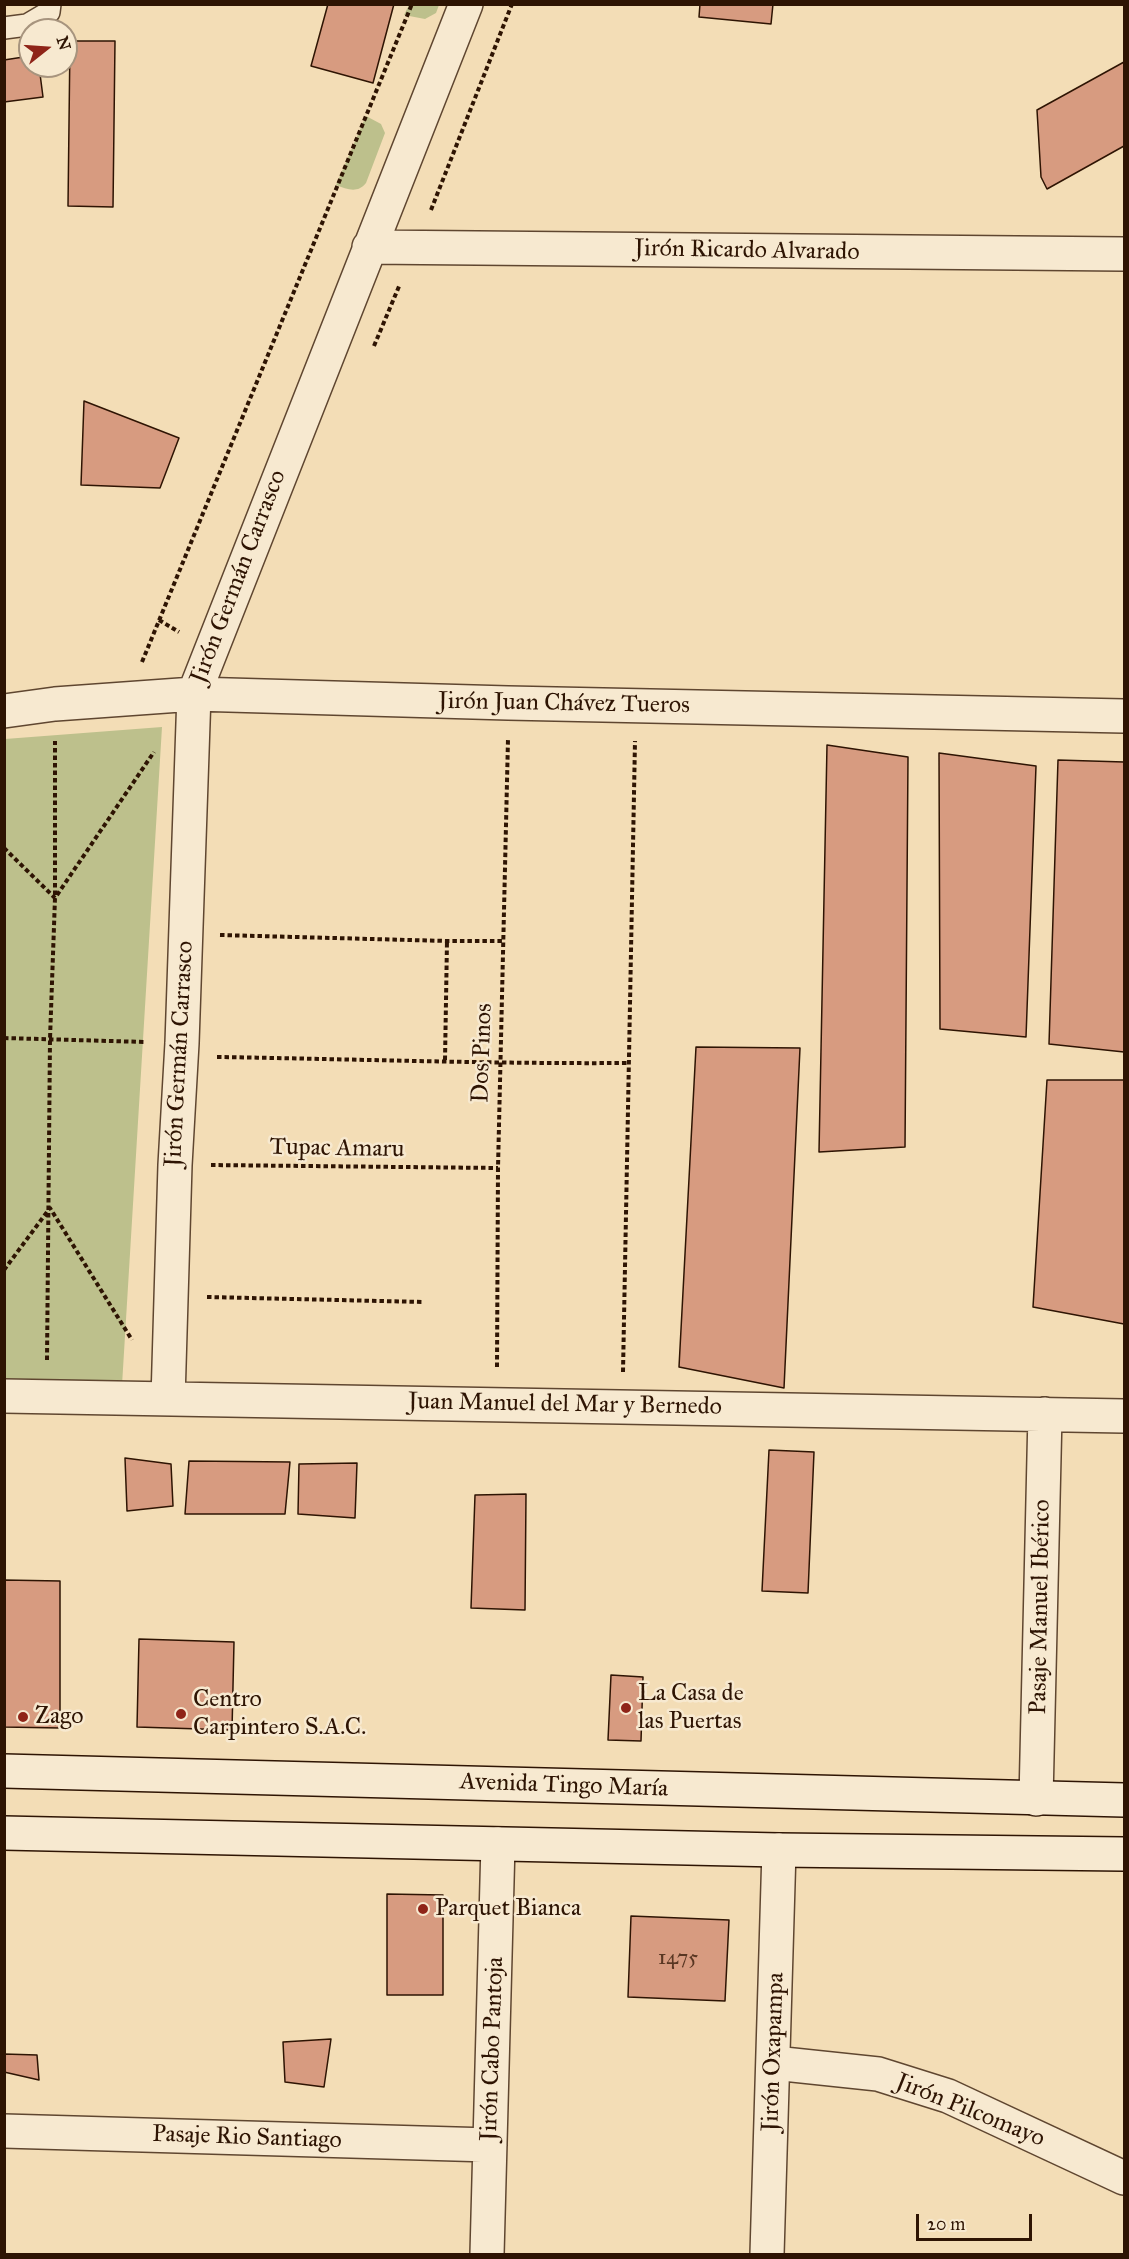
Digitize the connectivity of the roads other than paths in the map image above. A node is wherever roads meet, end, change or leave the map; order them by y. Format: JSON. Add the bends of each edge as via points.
{"nodes":[{"id":1,"x":50,"y":4,"type":"edge"},
{"id":2,"x":466,"y":4,"type":"edge"},
{"id":3,"x":4,"y":28,"type":"edge"},
{"id":4,"x":369,"y":247,"type":"junction"},
{"id":5,"x":1125,"y":254,"type":"edge"},
{"id":6,"x":194,"y":694,"type":"junction"},
{"id":7,"x":4,"y":711,"type":"edge"},
{"id":8,"x":1125,"y":716,"type":"edge"},
{"id":9,"x":4,"y":1396,"type":"edge"},
{"id":10,"x":168,"y":1399,"type":"junction"},
{"id":11,"x":1046,"y":1414,"type":"junction"},
{"id":12,"x":1125,"y":1416,"type":"edge"},
{"id":13,"x":4,"y":1771,"type":"edge"},
{"id":14,"x":1036,"y":1799,"type":"junction"},
{"id":15,"x":1125,"y":1800,"type":"edge"},
{"id":16,"x":4,"y":1833,"type":"edge"},
{"id":17,"x":498,"y":1844,"type":"junction"},
{"id":18,"x":779,"y":1850,"type":"junction"},
{"id":19,"x":1125,"y":1854,"type":"edge"},
{"id":20,"x":774,"y":2063,"type":"junction"},
{"id":21,"x":4,"y":2131,"type":"edge"},
{"id":22,"x":490,"y":2145,"type":"junction"},
{"id":23,"x":1125,"y":2178,"type":"edge"},
{"id":24,"x":487,"y":2254,"type":"edge"},
{"id":25,"x":767,"y":2254,"type":"edge"}],
"edges":[{"from":1,"to":3,"type":"lane","via":[[49,12],[27,25]]},
{"from":2,"to":4,"type":"street","name":"Jirón Germán Carrasco"},
{"from":4,"to":5,"type":"street","name":"Jirón Ricardo Alvarado"},
{"from":4,"to":6,"type":"street","name":"Jirón Germán Carrasco"},
{"from":6,"to":7,"type":"street","name":"Jirón Juan Chávez Tueros"},
{"from":6,"to":8,"type":"street","name":"Jirón Juan Chávez Tueros"},
{"from":6,"to":10,"type":"street","name":"Jirón Germán Carrasco"},
{"from":9,"to":10,"type":"street","name":"Juan Manuel del Mar y Bernedo"},
{"from":10,"to":11,"type":"street","name":"Juan Manuel del Mar y Bernedo"},
{"from":11,"to":12,"type":"street","name":"Juan Manuel del Mar y Bernedo"},
{"from":11,"to":14,"type":"street","name":"Pasaje Manuel Ibérico"},
{"from":13,"to":14,"type":"street","name":"Avenida Tingo María"},
{"from":14,"to":15,"type":"street","name":"Avenida Tingo María"},
{"from":16,"to":17,"type":"street"},
{"from":17,"to":18,"type":"street"},
{"from":17,"to":22,"type":"street","name":"Jirón Cabo Pantoja"},
{"from":18,"to":19,"type":"street"},
{"from":18,"to":20,"type":"street","name":"Jirón Oxapampa"},
{"from":20,"to":23,"type":"street","name":"Jirón Pilcomayo","via":[[878,2074],[948,2096]]},
{"from":20,"to":25,"type":"street","name":"Jirón Oxapampa"},
{"from":21,"to":22,"type":"street","name":"Pasaje Rio Santiago"},
{"from":22,"to":24,"type":"street","name":"Jirón Cabo Pantoja"}]}
